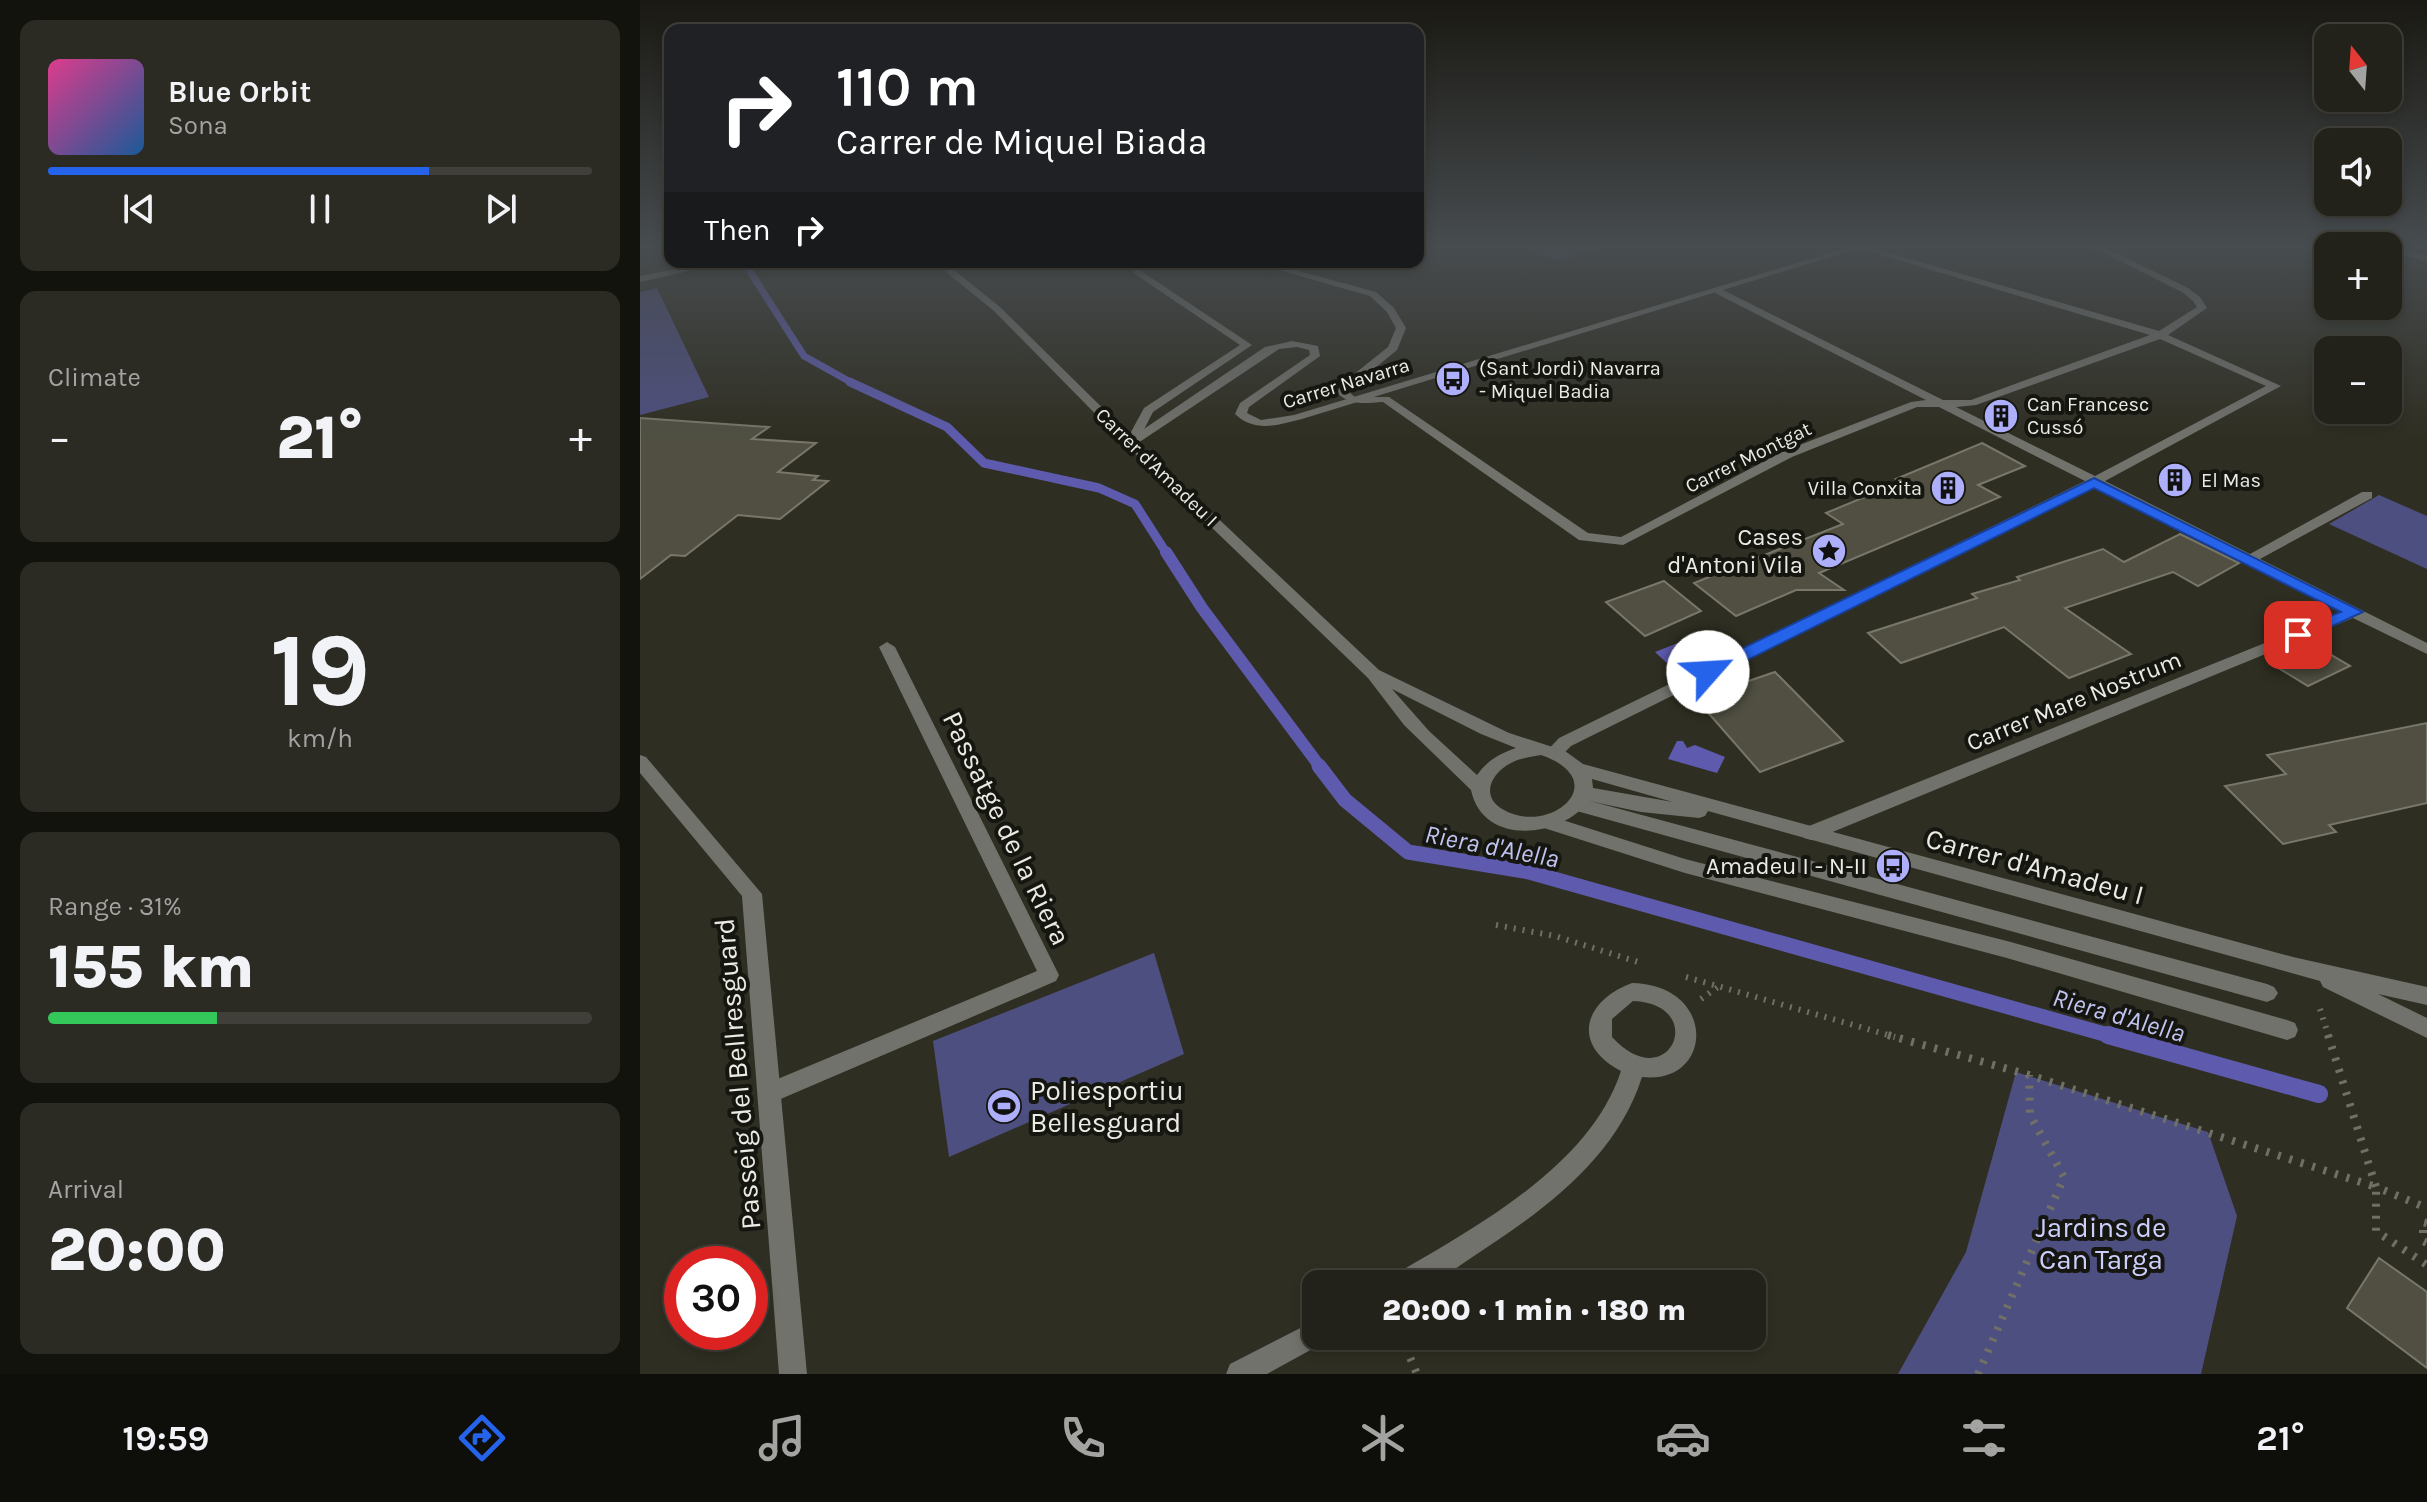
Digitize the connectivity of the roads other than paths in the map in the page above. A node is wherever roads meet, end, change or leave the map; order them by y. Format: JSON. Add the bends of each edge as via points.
{"nodes":[{"id":1,"x":998,"y":311,"type":"edge"},
{"id":2,"x":1196,"y":311,"type":"edge"},
{"id":3,"x":1392,"y":311,"type":"edge"},
{"id":4,"x":1653,"y":311,"type":"edge"},
{"id":5,"x":1758,"y":311,"type":"edge"},
{"id":6,"x":2078,"y":311,"type":"edge"},
{"id":7,"x":2197,"y":311,"type":"edge"},
{"id":8,"x":2160,"y":335,"type":"junction"},
{"id":9,"x":1381,"y":396,"type":"junction"},
{"id":10,"x":1352,"y":400,"type":"junction"},
{"id":11,"x":1946,"y":406,"type":"junction"},
{"id":12,"x":1131,"y":443,"type":"junction"},
{"id":13,"x":2094,"y":482,"type":"junction"},
{"id":14,"x":2367,"y":495,"type":"dead end"},
{"id":15,"x":2249,"y":560,"type":"junction"},
{"id":16,"x":2354,"y":612,"type":"junction"},
{"id":17,"x":887,"y":647,"type":"dead end"},
{"id":18,"x":2427,"y":649,"type":"edge"},
{"id":19,"x":1374,"y":674,"type":"junction"},
{"id":20,"x":1546,"y":752,"type":"junction"},
{"id":21,"x":640,"y":761,"type":"edge"},
{"id":22,"x":1578,"y":769,"type":"junction"},
{"id":23,"x":1481,"y":788,"type":"junction"},
{"id":24,"x":1582,"y":799,"type":"junction"},
{"id":25,"x":1748,"y":817,"type":"junction"},
{"id":26,"x":1550,"y":823,"type":"junction"},
{"id":27,"x":1811,"y":833,"type":"junction"},
{"id":28,"x":2308,"y":970,"type":"junction"},
{"id":29,"x":2267,"y":993,"type":"dead end"},
{"id":30,"x":2427,"y":996,"type":"edge"},
{"id":31,"x":2427,"y":1028,"type":"edge"},
{"id":32,"x":2287,"y":1030,"type":"dead end"},
{"id":33,"x":1634,"y":1067,"type":"dead end"},
{"id":34,"x":769,"y":1093,"type":"junction"},
{"id":35,"x":1426,"y":1270,"type":"edge"},
{"id":36,"x":1302,"y":1341,"type":"edge"},
{"id":37,"x":793,"y":1374,"type":"edge"},
{"id":38,"x":1240,"y":1374,"type":"edge"}],
"edges":[{"from":1,"to":12,"type":"street","name":"Carrer d'Amadeu I"},
{"from":2,"to":12,"type":"street","via":[[1247,345],[1148,410]]},
{"from":3,"to":10,"type":"street","via":[[1401,328],[1393,348],[1347,385],[1343,393]]},
{"from":4,"to":9,"type":"street","name":"Carrer Navarra"},
{"from":5,"to":11,"type":"street"},
{"from":6,"to":8,"type":"street"},
{"from":7,"to":8,"type":"street","name":"Carrer Montgat"},
{"from":8,"to":11,"type":"street","name":"Carrer Montgat","via":[[1972,403]]},
{"from":8,"to":13,"type":"street","via":[[2275,386]]},
{"from":9,"to":10,"type":"street"},
{"from":9,"to":11,"type":"street","name":"Carrer Montgat","via":[[1584,537],[1623,541],[1788,454],[1915,404]]},
{"from":10,"to":12,"type":"street","name":"Carrer Navarra","via":[[1268,424],[1250,422],[1241,414],[1244,405],[1315,356],[1314,348],[1304,344],[1284,344]]},
{"from":11,"to":13,"type":"street"},
{"from":12,"to":19,"type":"street","name":"Carrer d'Amadeu I"},
{"from":13,"to":15,"type":"street"},
{"from":13,"to":20,"type":"street"},
{"from":14,"to":15,"type":"street"},
{"from":15,"to":16,"type":"street"},
{"from":16,"to":18,"type":"street"},
{"from":16,"to":27,"type":"street","name":"Carrer Mare Nostrum"},
{"from":17,"to":34,"type":"street","name":"Passatge de la Riera","via":[[1049,975]]},
{"from":19,"to":20,"type":"street","name":"Carrer d'Amadeu I"},
{"from":19,"to":23,"type":"street","name":"Carrer d'Amadeu I","via":[[1446,759]]},
{"from":20,"to":22,"type":"street","name":"Carrer d'Amadeu I"},
{"from":20,"to":23,"type":"street","via":[[1521,751],[1492,764]]},
{"from":21,"to":34,"type":"street","name":"Passeig del Bellresguard","via":[[752,894]]},
{"from":22,"to":24,"type":"street","via":[[1584,781]]},
{"from":22,"to":25,"type":"street","name":"Carrer d'Amadeu I"},
{"from":23,"to":26,"type":"street","name":"Carrer d'Amadeu I","via":[[1484,801],[1503,818],[1530,825]]},
{"from":24,"to":25,"type":"street","name":"Carrer d'Amadeu I"},
{"from":24,"to":26,"type":"street","via":[[1567,816]]},
{"from":24,"to":29,"type":"street"},
{"from":25,"to":27,"type":"street","name":"Carrer d'Amadeu I"},
{"from":26,"to":32,"type":"street","name":"Carrer d'Amadeu I","via":[[1775,892],[1915,925]]},
{"from":27,"to":28,"type":"street","name":"Carrer d'Amadeu I"},
{"from":28,"to":30,"type":"street","name":"Carrer d'Amadeu I"},
{"from":28,"to":31,"type":"street","name":"Carrer d'Amadeu I"},
{"from":33,"to":35,"type":"street","via":[[1618,1111],[1560,1175],[1515,1215]]},
{"from":34,"to":37,"type":"street","name":"Passeig del Bellresguard"},
{"from":36,"to":38,"type":"street"}]}
